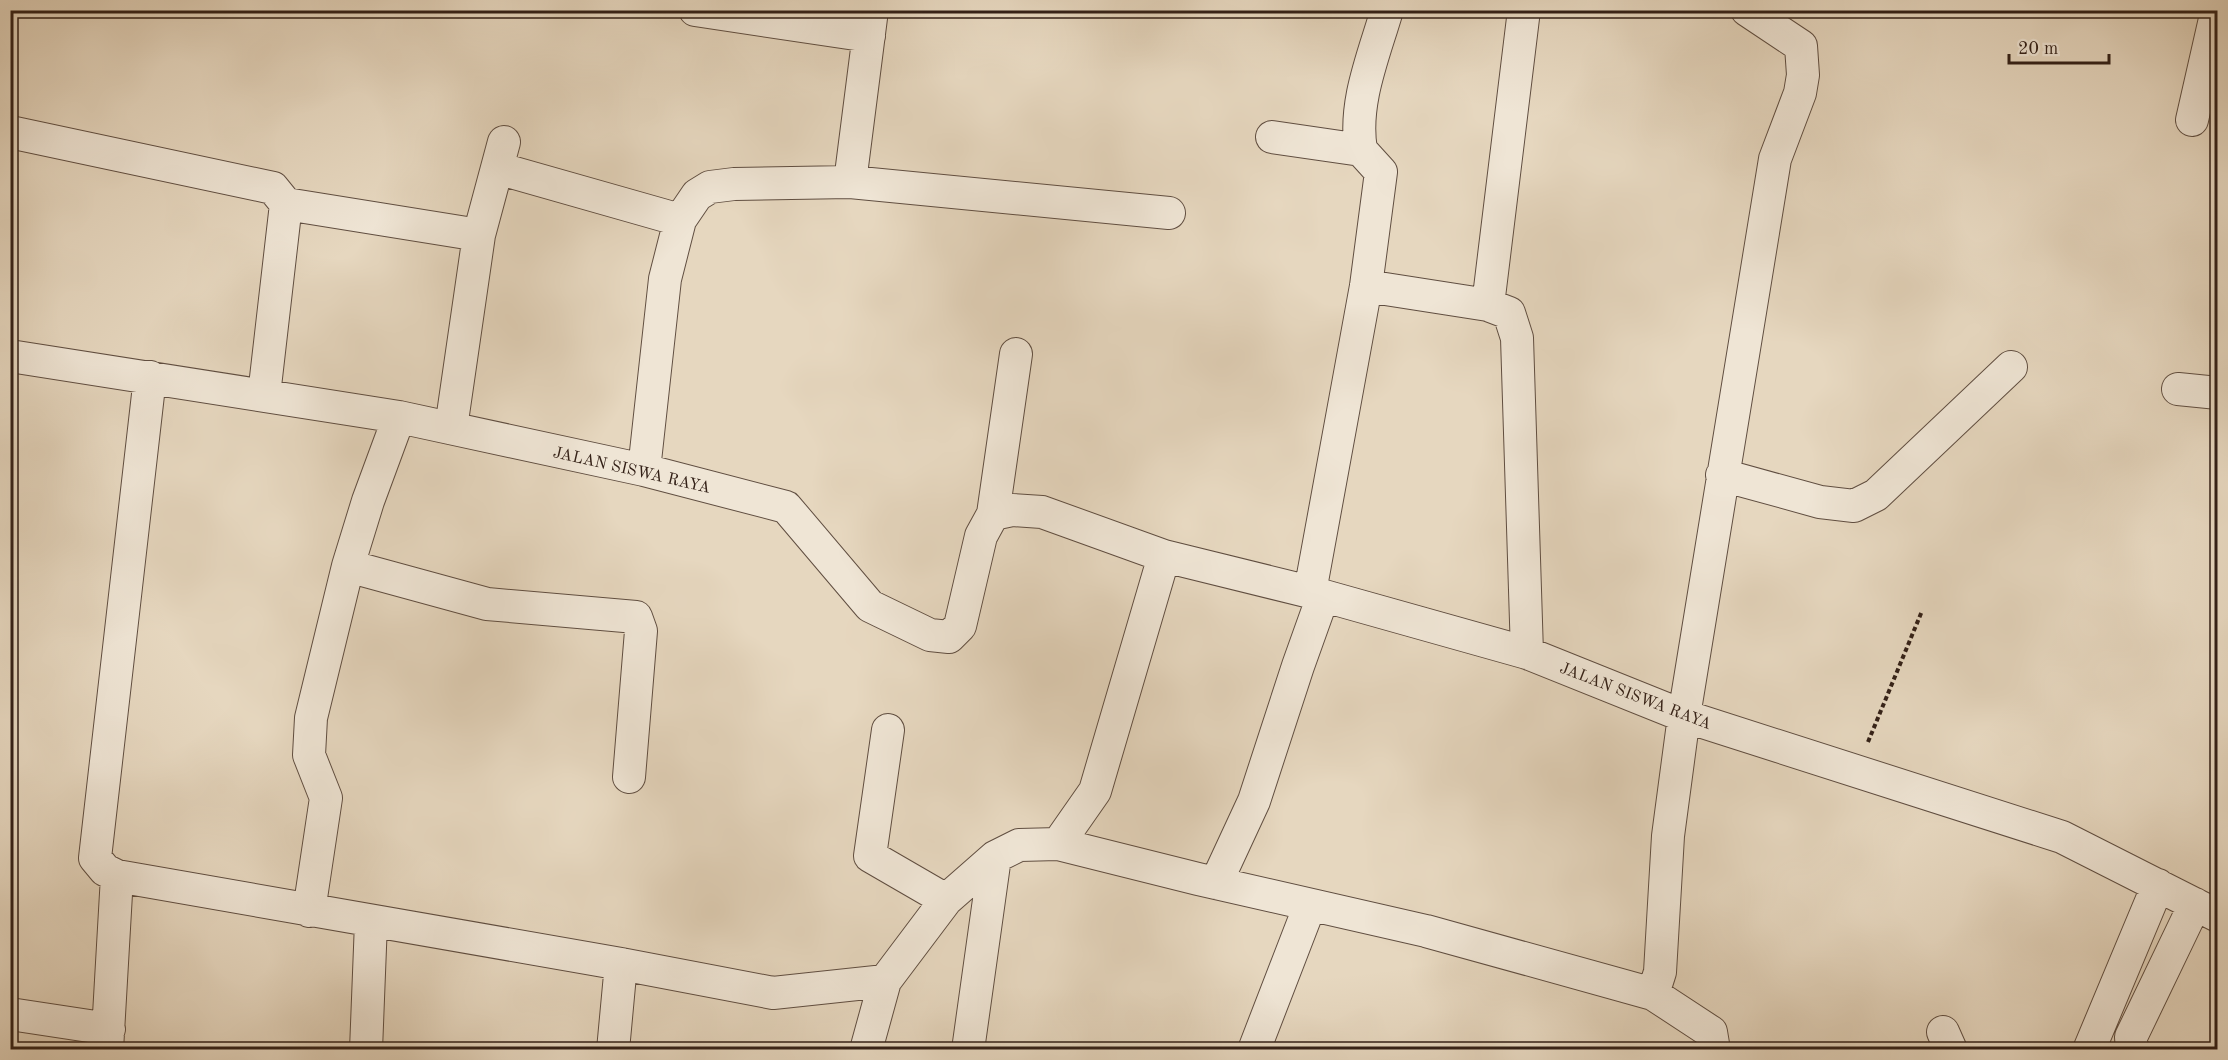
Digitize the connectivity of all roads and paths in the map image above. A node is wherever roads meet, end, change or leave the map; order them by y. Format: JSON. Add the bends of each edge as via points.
{"nodes":[{"id":1,"x":695,"y":10,"type":"edge"},
{"id":2,"x":1387,"y":10,"type":"edge"},
{"id":3,"x":1524,"y":10,"type":"edge"},
{"id":4,"x":1747,"y":10,"type":"edge"},
{"id":5,"x":2217,"y":10,"type":"edge"},
{"id":6,"x":870,"y":23,"type":"edge"},
{"id":7,"x":2192,"y":120,"type":"dead end"},
{"id":8,"x":1272,"y":137,"type":"dead end"},
{"id":9,"x":14,"y":139,"type":"edge"},
{"id":10,"x":1361,"y":150,"type":"junction"},
{"id":11,"x":850,"y":182,"type":"junction"},
{"id":12,"x":286,"y":204,"type":"junction"},
{"id":13,"x":1169,"y":213,"type":"dead end"},
{"id":14,"x":680,"y":220,"type":"junction"},
{"id":15,"x":479,"y":235,"type":"junction"},
{"id":16,"x":1366,"y":286,"type":"junction"},
{"id":17,"x":1488,"y":305,"type":"junction"},
{"id":18,"x":1016,"y":354,"type":"dead end"},
{"id":19,"x":10,"y":356,"type":"edge"},
{"id":20,"x":2011,"y":367,"type":"dead end"},
{"id":21,"x":150,"y":377,"type":"junction"},
{"id":22,"x":2178,"y":389,"type":"dead end"},
{"id":23,"x":2217,"y":393,"type":"edge"},
{"id":24,"x":264,"y":395,"type":"junction"},
{"id":25,"x":399,"y":417,"type":"junction"},
{"id":26,"x":451,"y":428,"type":"junction"},
{"id":27,"x":644,"y":470,"type":"junction"},
{"id":28,"x":1722,"y":475,"type":"junction"},
{"id":29,"x":993,"y":514,"type":"junction"},
{"id":30,"x":1164,"y":556,"type":"junction"},
{"id":31,"x":348,"y":566,"type":"junction"},
{"id":32,"x":1317,"y":594,"type":"junction"},
{"id":33,"x":1922,"y":611,"type":"dead end"},
{"id":34,"x":1527,"y":653,"type":"junction"},
{"id":35,"x":1684,"y":716,"type":"junction"},
{"id":36,"x":888,"y":730,"type":"dead end"},
{"id":37,"x":1856,"y":770,"type":"junction"},
{"id":38,"x":629,"y":777,"type":"dead end"},
{"id":39,"x":1058,"y":844,"type":"junction"},
{"id":40,"x":995,"y":857,"type":"junction"},
{"id":41,"x":117,"y":876,"type":"junction"},
{"id":42,"x":1216,"y":883,"type":"junction"},
{"id":43,"x":2158,"y":885,"type":"junction"},
{"id":44,"x":946,"y":900,"type":"junction"},
{"id":45,"x":1310,"y":905,"type":"junction"},
{"id":46,"x":2206,"y":910,"type":"edge"},
{"id":47,"x":309,"y":911,"type":"junction"},
{"id":48,"x":371,"y":922,"type":"junction"},
{"id":49,"x":621,"y":964,"type":"junction"},
{"id":50,"x":885,"y":981,"type":"junction"},
{"id":51,"x":1653,"y":994,"type":"junction"},
{"id":52,"x":10,"y":1014,"type":"edge"},
{"id":53,"x":108,"y":1039,"type":"edge"},
{"id":54,"x":366,"y":1050,"type":"edge"},
{"id":55,"x":613,"y":1050,"type":"edge"},
{"id":56,"x":866,"y":1050,"type":"edge"},
{"id":57,"x":968,"y":1050,"type":"edge"},
{"id":58,"x":1254,"y":1050,"type":"edge"},
{"id":59,"x":1714,"y":1050,"type":"edge"},
{"id":60,"x":2089,"y":1050,"type":"edge"},
{"id":61,"x":2132,"y":1050,"type":"edge"}],
"edges":[{"from":1,"to":6,"type":"street"},
{"from":2,"to":10,"type":"street","via":[[1359,106]]},
{"from":3,"to":17,"type":"street"},
{"from":4,"to":28,"type":"street","via":[[1801,46],[1803,75],[1775,159]]},
{"from":5,"to":7,"type":"street"},
{"from":6,"to":11,"type":"street"},
{"from":8,"to":10,"type":"street"},
{"from":9,"to":12,"type":"street","via":[[273,188]]},
{"from":10,"to":16,"type":"street","via":[[1381,172]]},
{"from":11,"to":13,"type":"street"},
{"from":11,"to":14,"type":"street","via":[[710,187],[697,195]]},
{"from":12,"to":15,"type":"street"},
{"from":12,"to":24,"type":"street"},
{"from":14,"to":15,"type":"street","via":[[501,155]]},
{"from":14,"to":27,"type":"street","via":[[665,279]]},
{"from":15,"to":26,"type":"street"},
{"from":16,"to":17,"type":"street"},
{"from":16,"to":32,"type":"street"},
{"from":17,"to":34,"type":"street","via":[[1509,313],[1517,338]]},
{"from":18,"to":29,"type":"street"},
{"from":19,"to":21,"type":"street","name":"JALAN SISWA RAYA"},
{"from":20,"to":28,"type":"street","via":[[1876,495],[1854,506],[1820,502]]},
{"from":21,"to":24,"type":"street","name":"JALAN SISWA RAYA"},
{"from":21,"to":41,"type":"street","via":[[95,858]]},
{"from":22,"to":23,"type":"street"},
{"from":24,"to":25,"type":"street","name":"JALAN SISWA RAYA"},
{"from":25,"to":26,"type":"street","name":"JALAN SISWA RAYA"},
{"from":25,"to":31,"type":"street"},
{"from":26,"to":27,"type":"street","name":"JALAN SISWA RAYA"},
{"from":27,"to":29,"type":"street","name":"JALAN SISWA RAYA","via":[[786,507],[870,606],[930,635],[950,637],[960,626],[981,536]]},
{"from":28,"to":35,"type":"street"},
{"from":29,"to":30,"type":"street","name":"JALAN SISWA RAYA","via":[[1012,510],[1042,512]]},
{"from":30,"to":32,"type":"street","name":"JALAN SISWA RAYA"},
{"from":30,"to":39,"type":"street","via":[[1095,790]]},
{"from":31,"to":38,"type":"street","via":[[487,604],[636,617],[641,631]]},
{"from":31,"to":47,"type":"street","via":[[311,718],[309,755],[326,798]]},
{"from":32,"to":34,"type":"street","name":"JALAN SISWA RAYA"},
{"from":32,"to":42,"type":"street","via":[[1254,801]]},
{"from":33,"to":37,"type":"path"},
{"from":34,"to":35,"type":"street","name":"JALAN SISWA RAYA"},
{"from":35,"to":37,"type":"street","name":"JALAN SISWA RAYA"},
{"from":35,"to":51,"type":"street","via":[[1668,836],[1660,972]]},
{"from":36,"to":44,"type":"street","via":[[870,856]]},
{"from":37,"to":43,"type":"street","name":"JALAN SISWA RAYA","via":[[2062,837]]},
{"from":39,"to":40,"type":"street","via":[[1019,845]]},
{"from":39,"to":42,"type":"street"},
{"from":40,"to":44,"type":"street"},
{"from":40,"to":57,"type":"street"},
{"from":41,"to":47,"type":"street"},
{"from":41,"to":53,"type":"street"},
{"from":42,"to":45,"type":"street"},
{"from":43,"to":46,"type":"street","name":"JALAN SISWA RAYA"},
{"from":43,"to":60,"type":"street"},
{"from":44,"to":50,"type":"street"},
{"from":45,"to":51,"type":"street","via":[[1426,931]]},
{"from":45,"to":58,"type":"street"},
{"from":46,"to":61,"type":"street","via":[[2131,1037]]},
{"from":47,"to":48,"type":"street"},
{"from":48,"to":49,"type":"street"},
{"from":48,"to":54,"type":"street"},
{"from":49,"to":50,"type":"street","via":[[772,993]]},
{"from":49,"to":55,"type":"street"},
{"from":50,"to":56,"type":"street"},
{"from":51,"to":59,"type":"street","via":[[1711,1032]]},
{"from":52,"to":53,"type":"street"}]}
